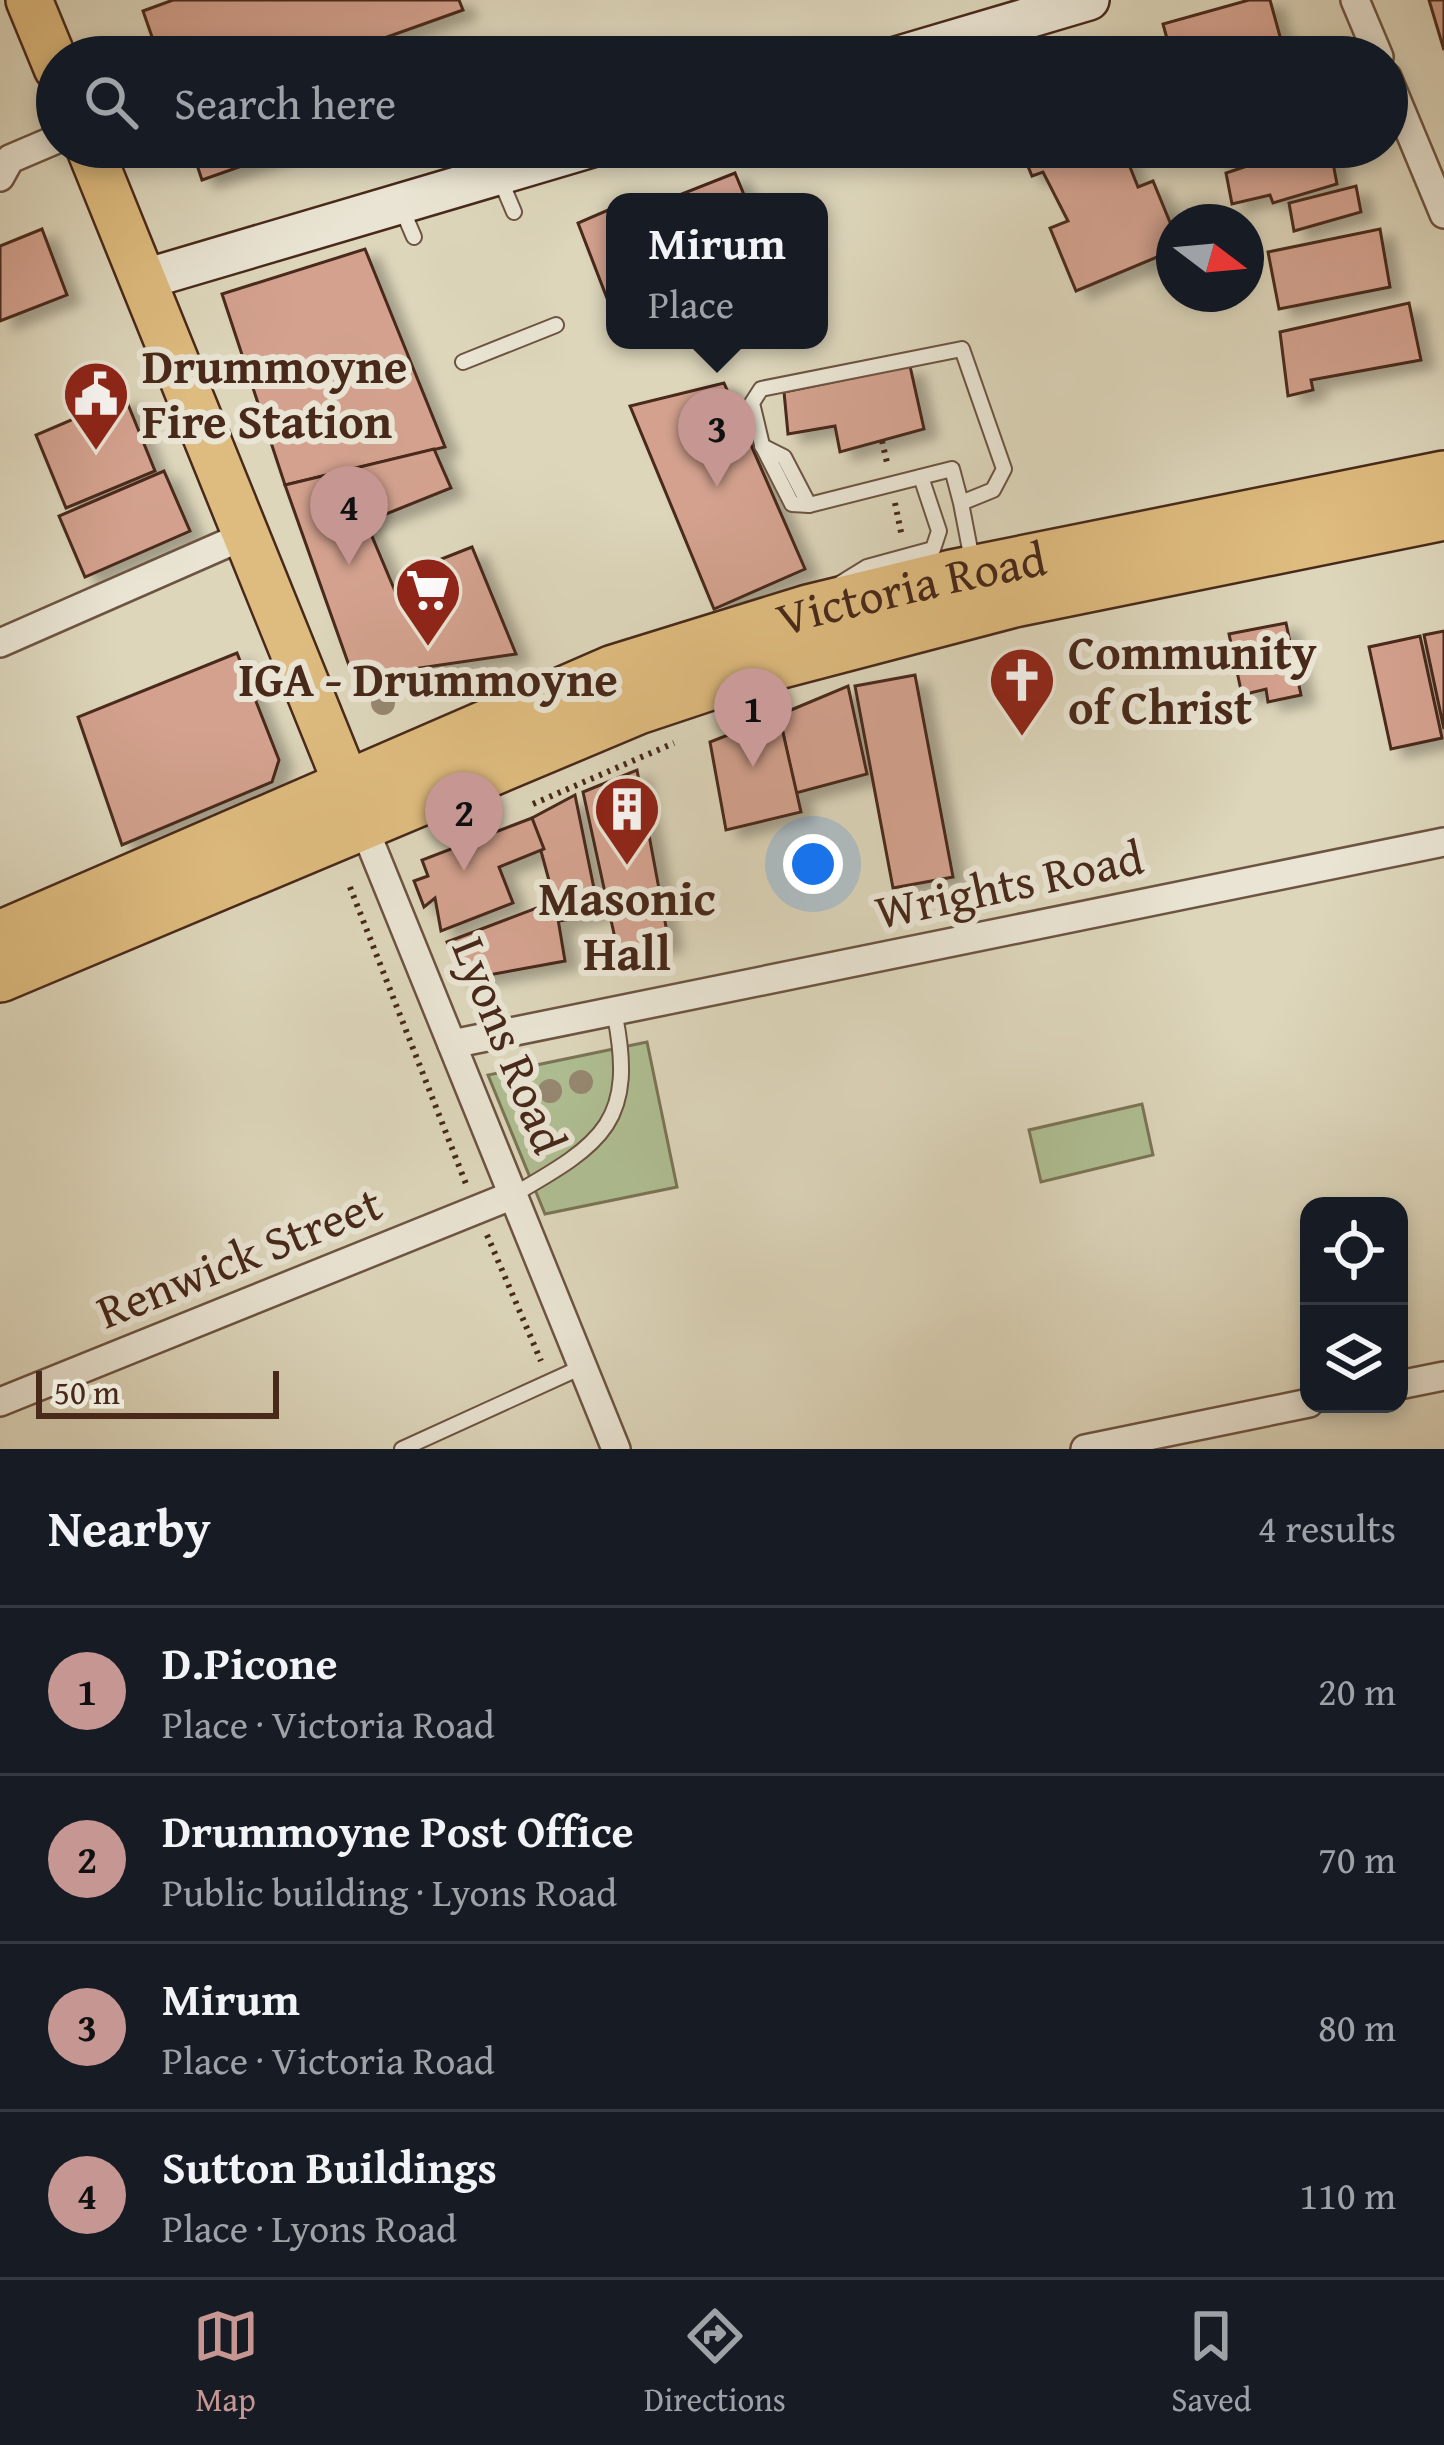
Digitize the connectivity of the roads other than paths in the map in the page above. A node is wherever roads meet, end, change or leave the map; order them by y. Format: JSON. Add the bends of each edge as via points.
{"nodes":[{"id":1,"x":29,"y":0,"type":"edge"},
{"id":2,"x":1089,"y":0,"type":"edge"},
{"id":3,"x":1355,"y":0,"type":"edge"},
{"id":4,"x":44,"y":36,"type":"edge"},
{"id":5,"x":967,"y":36,"type":"edge"},
{"id":6,"x":1370,"y":36,"type":"edge"},
{"id":7,"x":1408,"y":127,"type":"edge"},
{"id":8,"x":36,"y":148,"type":"edge"},
{"id":9,"x":97,"y":168,"type":"edge"},
{"id":10,"x":522,"y":168,"type":"edge"},
{"id":11,"x":499,"y":175,"type":"junction"},
{"id":12,"x":0,"y":176,"type":"edge"},
{"id":13,"x":514,"y":212,"type":"dead end"},
{"id":14,"x":1444,"y":214,"type":"edge"},
{"id":15,"x":142,"y":280,"type":"junction"},
{"id":16,"x":556,"y":325,"type":"dead end"},
{"id":17,"x":463,"y":362,"type":"dead end"},
{"id":18,"x":921,"y":477,"type":"junction"},
{"id":19,"x":1444,"y":477,"type":"edge"},
{"id":20,"x":961,"y":502,"type":"junction"},
{"id":21,"x":1444,"y":514,"type":"edge"},
{"id":22,"x":246,"y":535,"type":"junction"},
{"id":23,"x":974,"y":572,"type":"junction"},
{"id":24,"x":792,"y":610,"type":"junction"},
{"id":25,"x":0,"y":643,"type":"edge"},
{"id":26,"x":356,"y":807,"type":"junction"},
{"id":27,"x":1444,"y":842,"type":"edge"},
{"id":28,"x":0,"y":937,"type":"edge"},
{"id":29,"x":0,"y":976,"type":"edge"},
{"id":30,"x":614,"y":1011,"type":"junction"},
{"id":31,"x":452,"y":1044,"type":"junction"},
{"id":32,"x":513,"y":1195,"type":"junction"},
{"id":33,"x":569,"y":1373,"type":"junction"},
{"id":34,"x":1444,"y":1376,"type":"edge"},
{"id":35,"x":1408,"y":1383,"type":"edge"},
{"id":36,"x":0,"y":1402,"type":"edge"},
{"id":37,"x":1300,"y":1405,"type":"edge"},
{"id":38,"x":402,"y":1449,"type":"edge"},
{"id":39,"x":616,"y":1449,"type":"edge"},
{"id":40,"x":1085,"y":1449,"type":"edge"}],
"edges":[{"from":1,"to":4,"type":"main road"},
{"from":2,"to":5,"type":"street"},
{"from":3,"to":6,"type":"street"},
{"from":7,"to":14,"type":"street"},
{"from":8,"to":12,"type":"street","via":[[10,159]]},
{"from":9,"to":15,"type":"main road","name":"Lyons Road"},
{"from":10,"to":11,"type":"street"},
{"from":11,"to":13,"type":"lane"},
{"from":11,"to":15,"type":"street","via":[[407,220]]},
{"from":15,"to":22,"type":"main road","name":"Lyons Road"},
{"from":16,"to":17,"type":"lane"},
{"from":18,"to":20,"type":"lane","via":[[952,469]]},
{"from":18,"to":20,"type":"lane","via":[[799,507],[785,497],[752,403],[761,389],[962,349],[1004,469],[993,490]]},
{"from":18,"to":24,"type":"lane","via":[[940,531],[933,549],[867,567]]},
{"from":19,"to":23,"type":"highway","name":"Victoria Road"},
{"from":20,"to":23,"type":"lane"},
{"from":21,"to":26,"type":"highway","name":"Victoria Road","via":[[1014,601],[754,669]]},
{"from":22,"to":25,"type":"street"},
{"from":22,"to":26,"type":"main road","name":"Lyons Road"},
{"from":23,"to":24,"type":"highway","name":"Victoria Road"},
{"from":24,"to":26,"type":"highway","name":"Victoria Road","via":[[614,671]]},
{"from":26,"to":28,"type":"highway","name":"Victoria Road"},
{"from":26,"to":29,"type":"highway","name":"Victoria Road"},
{"from":26,"to":31,"type":"street","name":"Lyons Road"},
{"from":27,"to":30,"type":"street","name":"Wrights Road"},
{"from":30,"to":31,"type":"street","name":"Wrights Road"},
{"from":30,"to":32,"type":"lane","via":[[625,1075],[613,1115],[592,1145]]},
{"from":31,"to":32,"type":"street","name":"Lyons Road"},
{"from":32,"to":33,"type":"street","name":"Lyons Road"},
{"from":32,"to":36,"type":"street","name":"Renwick Street"},
{"from":33,"to":38,"type":"lane"},
{"from":33,"to":39,"type":"street","name":"Lyons Road"},
{"from":34,"to":35,"type":"street"},
{"from":37,"to":40,"type":"street"}]}
